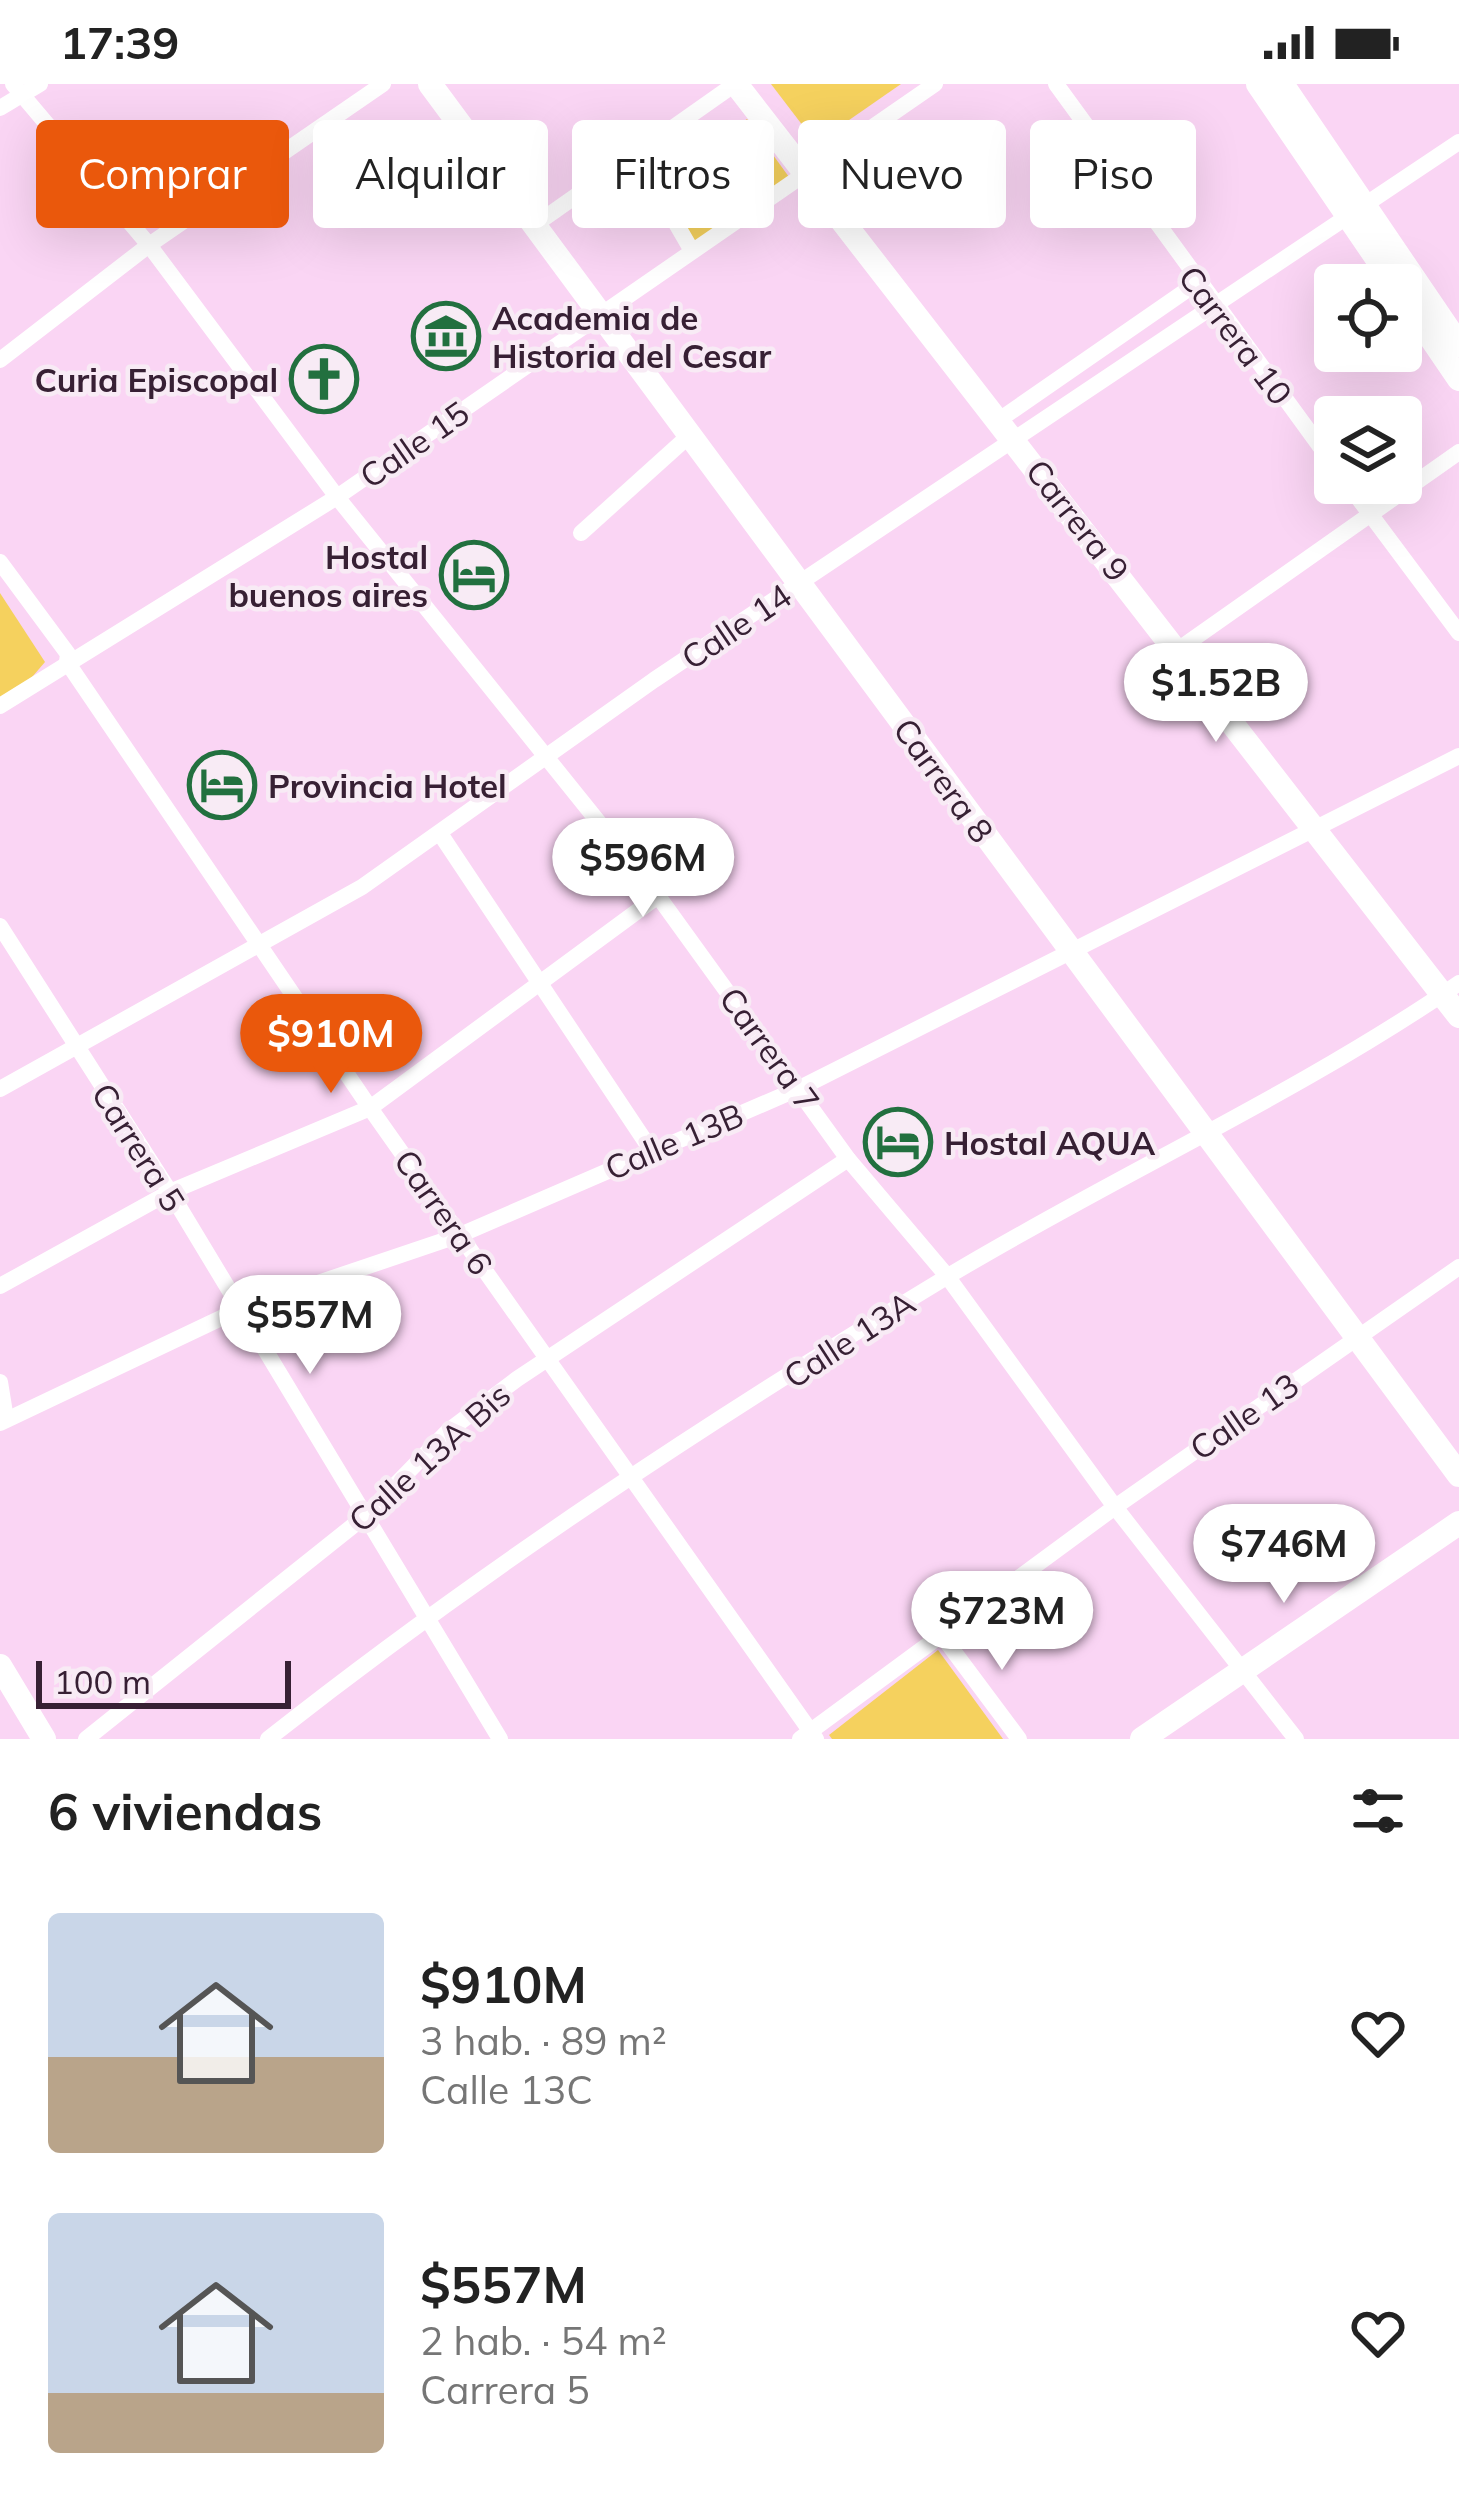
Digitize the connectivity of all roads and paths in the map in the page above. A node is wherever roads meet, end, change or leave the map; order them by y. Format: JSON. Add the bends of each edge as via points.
{"nodes":[{"id":1,"x":40,"y":84,"type":"edge"},
{"id":2,"x":383,"y":84,"type":"edge"},
{"id":3,"x":430,"y":84,"type":"edge"},
{"id":4,"x":736,"y":84,"type":"edge"},
{"id":5,"x":935,"y":84,"type":"edge"},
{"id":6,"x":1056,"y":84,"type":"edge"},
{"id":7,"x":1258,"y":84,"type":"edge"},
{"id":8,"x":1282,"y":84,"type":"edge"},
{"id":9,"x":18,"y":90,"type":"edge"},
{"id":10,"x":0,"y":108,"type":"edge"},
{"id":11,"x":457,"y":120,"type":"edge"},
{"id":12,"x":687,"y":120,"type":"edge"},
{"id":13,"x":882,"y":120,"type":"edge"},
{"id":14,"x":1459,"y":142,"type":"edge"},
{"id":15,"x":798,"y":167,"type":"edge"},
{"id":16,"x":798,"y":177,"type":"edge"},
{"id":17,"x":1356,"y":209,"type":"junction"},
{"id":18,"x":539,"y":228,"type":"edge"},
{"id":19,"x":679,"y":228,"type":"edge"},
{"id":20,"x":846,"y":228,"type":"edge"},
{"id":21,"x":148,"y":245,"type":"junction"},
{"id":22,"x":692,"y":251,"type":"junction"},
{"id":23,"x":1384,"y":264,"type":"edge"},
{"id":24,"x":1197,"y":284,"type":"junction"},
{"id":25,"x":1212,"y":303,"type":"junction"},
{"id":26,"x":601,"y":314,"type":"junction"},
{"id":27,"x":1422,"y":325,"type":"edge"},
{"id":28,"x":1459,"y":345,"type":"edge"},
{"id":29,"x":0,"y":360,"type":"edge"},
{"id":30,"x":1459,"y":379,"type":"edge"},
{"id":31,"x":999,"y":420,"type":"junction"},
{"id":32,"x":692,"y":433,"type":"junction"},
{"id":33,"x":1314,"y":439,"type":"edge"},
{"id":34,"x":1016,"y":441,"type":"junction"},
{"id":35,"x":1459,"y":452,"type":"edge"},
{"id":36,"x":337,"y":497,"type":"junction"},
{"id":37,"x":1362,"y":504,"type":"edge"},
{"id":38,"x":1369,"y":513,"type":"junction"},
{"id":39,"x":581,"y":533,"type":"dead end"},
{"id":40,"x":0,"y":562,"type":"edge"},
{"id":41,"x":800,"y":583,"type":"junction"},
{"id":42,"x":1459,"y":633,"type":"edge"},
{"id":43,"x":1179,"y":649,"type":"junction"},
{"id":44,"x":67,"y":662,"type":"junction"},
{"id":45,"x":0,"y":706,"type":"edge"},
{"id":46,"x":548,"y":755,"type":"junction"},
{"id":47,"x":1459,"y":756,"type":"edge"},
{"id":48,"x":1314,"y":828,"type":"junction"},
{"id":49,"x":441,"y":835,"type":"junction"},
{"id":50,"x":658,"y":896,"type":"junction"},
{"id":51,"x":0,"y":926,"type":"edge"},
{"id":52,"x":262,"y":944,"type":"junction"},
{"id":53,"x":1071,"y":955,"type":"junction"},
{"id":54,"x":542,"y":981,"type":"junction"},
{"id":55,"x":1451,"y":989,"type":"edge"},
{"id":56,"x":1459,"y":1016,"type":"edge"},
{"id":57,"x":74,"y":1045,"type":"junction"},
{"id":58,"x":800,"y":1088,"type":"junction"},
{"id":59,"x":0,"y":1089,"type":"edge"},
{"id":60,"x":370,"y":1108,"type":"junction"},
{"id":61,"x":1209,"y":1133,"type":"junction"},
{"id":62,"x":651,"y":1150,"type":"junction"},
{"id":63,"x":848,"y":1159,"type":"junction"},
{"id":64,"x":170,"y":1192,"type":"junction"},
{"id":65,"x":460,"y":1235,"type":"junction"},
{"id":66,"x":1459,"y":1267,"type":"edge"},
{"id":67,"x":947,"y":1276,"type":"junction"},
{"id":68,"x":0,"y":1286,"type":"edge"},
{"id":69,"x":238,"y":1310,"type":"junction"},
{"id":70,"x":1354,"y":1339,"type":"junction"},
{"id":71,"x":547,"y":1358,"type":"junction"},
{"id":72,"x":0,"y":1382,"type":"edge"},
{"id":73,"x":3,"y":1421,"type":"edge"},
{"id":74,"x":1459,"y":1475,"type":"edge"},
{"id":75,"x":632,"y":1478,"type":"junction"},
{"id":76,"x":1115,"y":1507,"type":"junction"},
{"id":77,"x":364,"y":1517,"type":"junction"},
{"id":78,"x":1459,"y":1523,"type":"edge"},
{"id":79,"x":422,"y":1617,"type":"junction"},
{"id":80,"x":943,"y":1637,"type":"junction"},
{"id":81,"x":0,"y":1666,"type":"edge"},
{"id":82,"x":1243,"y":1670,"type":"junction"},
{"id":83,"x":809,"y":1736,"type":"edge"},
{"id":84,"x":44,"y":1739,"type":"edge"},
{"id":85,"x":86,"y":1739,"type":"edge"},
{"id":86,"x":268,"y":1739,"type":"edge"},
{"id":87,"x":500,"y":1739,"type":"edge"},
{"id":88,"x":1019,"y":1739,"type":"edge"},
{"id":89,"x":1142,"y":1739,"type":"edge"},
{"id":90,"x":1296,"y":1739,"type":"edge"}],
"edges":[{"from":1,"to":9,"type":"street"},
{"from":2,"to":21,"type":"street"},
{"from":3,"to":11,"type":"street","name":"Carrera 8"},
{"from":4,"to":12,"type":"street"},
{"from":4,"to":15,"type":"street","name":"Carrera 9"},
{"from":5,"to":13,"type":"street","name":"Calle 15"},
{"from":6,"to":24,"type":"street","name":"Carrera 10"},
{"from":7,"to":17,"type":"street"},
{"from":8,"to":17,"type":"street"},
{"from":9,"to":10,"type":"street"},
{"from":9,"to":21,"type":"street","name":"Carrera 7"},
{"from":14,"to":17,"type":"street","name":"Calle 14"},
{"from":16,"to":22,"type":"street","name":"Calle 15"},
{"from":17,"to":23,"type":"street"},
{"from":17,"to":25,"type":"street","name":"Calle 14"},
{"from":17,"to":28,"type":"street"},
{"from":18,"to":26,"type":"street","name":"Carrera 8"},
{"from":19,"to":22,"type":"street"},
{"from":20,"to":31,"type":"street","name":"Carrera 9"},
{"from":21,"to":29,"type":"street"},
{"from":21,"to":36,"type":"street","name":"Carrera 7"},
{"from":22,"to":26,"type":"street","name":"Calle 15"},
{"from":24,"to":25,"type":"street","name":"Carrera 10"},
{"from":24,"to":31,"type":"street"},
{"from":25,"to":33,"type":"street","name":"Carrera 10"},
{"from":25,"to":34,"type":"street","name":"Calle 14"},
{"from":26,"to":32,"type":"street","name":"Carrera 8"},
{"from":26,"to":36,"type":"street","name":"Calle 15"},
{"from":27,"to":30,"type":"street"},
{"from":31,"to":34,"type":"street","name":"Carrera 9"},
{"from":32,"to":39,"type":"street"},
{"from":32,"to":41,"type":"street","name":"Carrera 8"},
{"from":34,"to":41,"type":"street","name":"Calle 14"},
{"from":34,"to":43,"type":"street","name":"Carrera 9"},
{"from":35,"to":38,"type":"street"},
{"from":36,"to":44,"type":"street","name":"Calle 15"},
{"from":36,"to":46,"type":"street","name":"Carrera 7"},
{"from":37,"to":38,"type":"street"},
{"from":38,"to":42,"type":"street"},
{"from":38,"to":43,"type":"street"},
{"from":40,"to":44,"type":"street","name":"Carrera 6"},
{"from":41,"to":46,"type":"street","name":"Calle 14"},
{"from":41,"to":53,"type":"street","name":"Carrera 8"},
{"from":43,"to":48,"type":"street","name":"Carrera 9"},
{"from":44,"to":45,"type":"street","name":"Calle 15"},
{"from":44,"to":52,"type":"street","name":"Carrera 6"},
{"from":46,"to":49,"type":"street","name":"Calle 14"},
{"from":46,"to":50,"type":"street","name":"Carrera 7"},
{"from":47,"to":48,"type":"street","name":"Calle 13B"},
{"from":48,"to":53,"type":"street","name":"Calle 13B"},
{"from":48,"to":55,"type":"street","name":"Carrera 9"},
{"from":49,"to":52,"type":"street","name":"Calle 14"},
{"from":49,"to":54,"type":"street"},
{"from":50,"to":54,"type":"street"},
{"from":50,"to":58,"type":"street","name":"Carrera 7"},
{"from":51,"to":57,"type":"street","name":"Carrera 5"},
{"from":52,"to":57,"type":"street","name":"Calle 14"},
{"from":52,"to":60,"type":"street","name":"Carrera 6"},
{"from":53,"to":58,"type":"street","name":"Calle 13B"},
{"from":53,"to":61,"type":"street","name":"Carrera 8"},
{"from":54,"to":60,"type":"street"},
{"from":54,"to":62,"type":"street"},
{"from":55,"to":56,"type":"street","name":"Carrera 9"},
{"from":55,"to":61,"type":"street","name":"Calle 13A"},
{"from":57,"to":59,"type":"street","name":"Calle 14"},
{"from":57,"to":64,"type":"street","name":"Carrera 5"},
{"from":58,"to":62,"type":"street","name":"Calle 13B"},
{"from":58,"to":63,"type":"street","name":"Carrera 7"},
{"from":60,"to":64,"type":"street"},
{"from":60,"to":65,"type":"street","name":"Carrera 6"},
{"from":61,"to":67,"type":"street","name":"Calle 13A"},
{"from":61,"to":70,"type":"street","name":"Carrera 8"},
{"from":62,"to":65,"type":"street","name":"Calle 13B"},
{"from":63,"to":67,"type":"street","name":"Carrera 7"},
{"from":63,"to":71,"type":"street","name":"Calle 13A Bis"},
{"from":64,"to":68,"type":"street"},
{"from":64,"to":69,"type":"street","name":"Carrera 5"},
{"from":65,"to":69,"type":"street","name":"Calle 13B"},
{"from":65,"to":71,"type":"street","name":"Carrera 6"},
{"from":66,"to":70,"type":"street","name":"Calle 13"},
{"from":67,"to":75,"type":"street","name":"Calle 13A"},
{"from":67,"to":76,"type":"street","name":"Carrera 7"},
{"from":69,"to":73,"type":"street","name":"Calle 13B"},
{"from":69,"to":77,"type":"street","name":"Carrera 5"},
{"from":70,"to":74,"type":"street","name":"Carrera 8"},
{"from":70,"to":76,"type":"street","name":"Calle 13"},
{"from":71,"to":75,"type":"street","name":"Carrera 6"},
{"from":71,"to":77,"type":"street","name":"Calle 13A Bis","via":[[447,1432]]},
{"from":72,"to":73,"type":"street"},
{"from":75,"to":79,"type":"street","name":"Calle 13A"},
{"from":75,"to":83,"type":"street","name":"Carrera 6"},
{"from":76,"to":80,"type":"street","name":"Calle 13"},
{"from":76,"to":82,"type":"street","name":"Carrera 7"},
{"from":77,"to":79,"type":"street","name":"Carrera 5"},
{"from":77,"to":85,"type":"street","name":"Calle 13A Bis"},
{"from":78,"to":82,"type":"street"},
{"from":79,"to":86,"type":"street","name":"Calle 13A"},
{"from":79,"to":87,"type":"street","name":"Carrera 5"},
{"from":80,"to":83,"type":"street","name":"Calle 13"},
{"from":80,"to":88,"type":"street"},
{"from":81,"to":84,"type":"street"},
{"from":82,"to":89,"type":"street"},
{"from":82,"to":90,"type":"street","name":"Carrera 7"}]}
